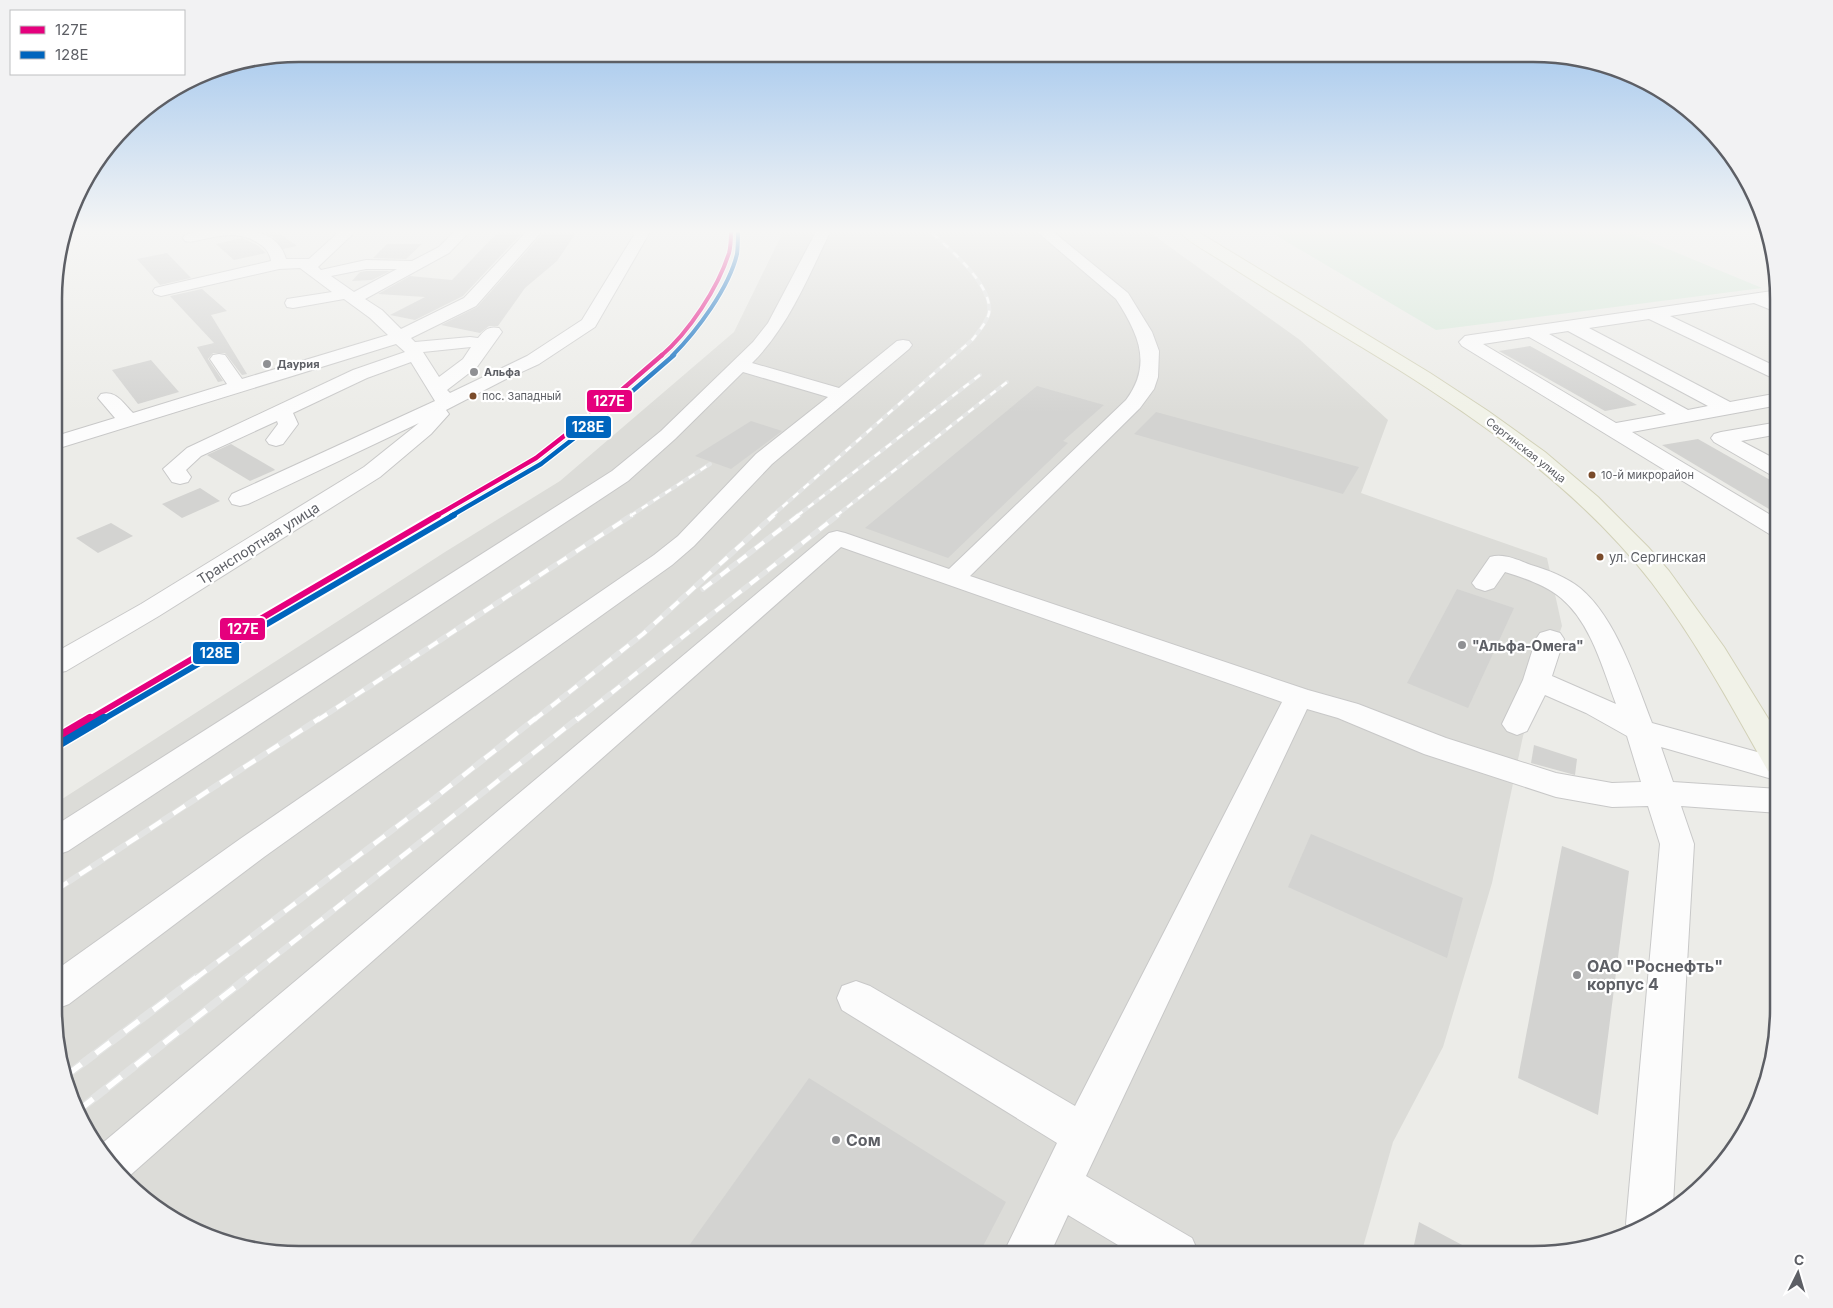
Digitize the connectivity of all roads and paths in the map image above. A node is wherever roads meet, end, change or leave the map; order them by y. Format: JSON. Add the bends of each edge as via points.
{"nodes":[{"id":1,"x":343,"y":291,"type":"edge"},
{"id":2,"x":363,"y":291,"type":"edge"},
{"id":3,"x":480,"y":291,"type":"edge"},
{"id":4,"x":608,"y":291,"type":"edge"},
{"id":5,"x":793,"y":291,"type":"edge"},
{"id":6,"x":1116,"y":291,"type":"edge"},
{"id":7,"x":1284,"y":291,"type":"edge"},
{"id":8,"x":1770,"y":296,"type":"edge"},
{"id":9,"x":350,"y":297,"type":"junction"},
{"id":10,"x":1756,"y":298,"type":"junction"},
{"id":11,"x":293,"y":303,"type":"dead end"},
{"id":12,"x":1770,"y":304,"type":"edge"},
{"id":13,"x":1651,"y":313,"type":"junction"},
{"id":14,"x":1570,"y":326,"type":"junction"},
{"id":15,"x":1531,"y":331,"type":"junction"},
{"id":16,"x":903,"y":345,"type":"dead end"},
{"id":17,"x":408,"y":347,"type":"junction"},
{"id":18,"x":219,"y":359,"type":"dead end"},
{"id":19,"x":740,"y":366,"type":"junction"},
{"id":20,"x":1770,"y":371,"type":"edge"},
{"id":21,"x":238,"y":387,"type":"junction"},
{"id":22,"x":441,"y":395,"type":"junction"},
{"id":23,"x":844,"y":395,"type":"junction"},
{"id":24,"x":108,"y":398,"type":"dead end"},
{"id":25,"x":1770,"y":401,"type":"edge"},
{"id":26,"x":1752,"y":404,"type":"junction"},
{"id":27,"x":1728,"y":408,"type":"junction"},
{"id":28,"x":282,"y":411,"type":"junction"},
{"id":29,"x":1770,"y":413,"type":"edge"},
{"id":30,"x":1684,"y":416,"type":"junction"},
{"id":31,"x":129,"y":421,"type":"junction"},
{"id":32,"x":1615,"y":429,"type":"junction"},
{"id":33,"x":424,"y":430,"type":"junction"},
{"id":34,"x":1770,"y":430,"type":"edge"},
{"id":35,"x":385,"y":431,"type":"junction"},
{"id":36,"x":276,"y":440,"type":"dead end"},
{"id":37,"x":62,"y":441,"type":"edge"},
{"id":38,"x":1770,"y":465,"type":"edge"},
{"id":39,"x":180,"y":477,"type":"dead end"},
{"id":40,"x":240,"y":499,"type":"dead end"},
{"id":41,"x":1770,"y":524,"type":"edge"},
{"id":42,"x":953,"y":579,"type":"junction"},
{"id":43,"x":1485,"y":583,"type":"dead end"},
{"id":44,"x":1550,"y":639,"type":"dead end"},
{"id":45,"x":62,"y":661,"type":"edge"},
{"id":46,"x":1537,"y":680,"type":"junction"},
{"id":47,"x":1298,"y":697,"type":"junction"},
{"id":48,"x":1517,"y":724,"type":"dead end"},
{"id":49,"x":1640,"y":730,"type":"junction"},
{"id":50,"x":1770,"y":747,"type":"edge"},
{"id":51,"x":1770,"y":767,"type":"edge"},
{"id":52,"x":1662,"y":793,"type":"junction"},
{"id":53,"x":1770,"y":800,"type":"edge"},
{"id":54,"x":62,"y":838,"type":"edge"},
{"id":55,"x":62,"y":988,"type":"edge"},
{"id":56,"x":856,"y":998,"type":"dead end"},
{"id":57,"x":1084,"y":1135,"type":"junction"},
{"id":58,"x":117,"y":1160,"type":"edge"},
{"id":59,"x":1060,"y":1185,"type":"junction"},
{"id":60,"x":1650,"y":1215,"type":"edge"},
{"id":61,"x":1030,"y":1246,"type":"edge"},
{"id":62,"x":1163,"y":1246,"type":"edge"}],
"edges":[{"from":1,"to":9,"type":"street"},
{"from":2,"to":9,"type":"street"},
{"from":3,"to":17,"type":"street"},
{"from":4,"to":22,"type":"street","via":[[589,324],[534,360]]},
{"from":5,"to":19,"type":"street","via":[[776,324]]},
{"from":6,"to":42,"type":"street","via":[[1143,332],[1150,351],[1149,377],[1144,389],[1133,404]]},
{"from":7,"to":50,"type":"main road","name":"Сергинская улица","via":[[1458,399],[1568,482],[1638,551],[1682,605],[1725,669]]},
{"from":8,"to":10,"type":"street"},
{"from":9,"to":11,"type":"street"},
{"from":9,"to":17,"type":"street","via":[[376,314]]},
{"from":10,"to":12,"type":"street"},
{"from":10,"to":13,"type":"street"},
{"from":13,"to":14,"type":"street"},
{"from":13,"to":20,"type":"street"},
{"from":14,"to":15,"type":"street"},
{"from":14,"to":27,"type":"street"},
{"from":15,"to":30,"type":"street"},
{"from":15,"to":32,"type":"street","via":[[1468,342]]},
{"from":16,"to":23,"type":"street"},
{"from":17,"to":21,"type":"street"},
{"from":17,"to":22,"type":"street"},
{"from":17,"to":22,"type":"street","via":[[488,338]]},
{"from":17,"to":28,"type":"street"},
{"from":18,"to":21,"type":"street"},
{"from":19,"to":23,"type":"street"},
{"from":19,"to":54,"type":"street","via":[[620,476]]},
{"from":21,"to":31,"type":"street"},
{"from":22,"to":33,"type":"street","name":"Транспортная улица"},
{"from":22,"to":35,"type":"street"},
{"from":23,"to":55,"type":"street","via":[[764,459],[686,541],[663,560],[252,848]]},
{"from":24,"to":31,"type":"street"},
{"from":25,"to":26,"type":"street"},
{"from":26,"to":27,"type":"street"},
{"from":26,"to":29,"type":"street"},
{"from":27,"to":30,"type":"street"},
{"from":28,"to":36,"type":"street","via":[[288,424]]},
{"from":28,"to":39,"type":"street","via":[[194,452],[174,469]]},
{"from":30,"to":32,"type":"street"},
{"from":31,"to":37,"type":"street"},
{"from":32,"to":41,"type":"street"},
{"from":33,"to":35,"type":"street"},
{"from":33,"to":45,"type":"street","name":"Транспортная улица","via":[[372,472],[150,610]]},
{"from":34,"to":38,"type":"street","via":[[1722,438]]},
{"from":35,"to":40,"type":"street"},
{"from":42,"to":47,"type":"street"},
{"from":42,"to":58,"type":"street","via":[[836,538]]},
{"from":43,"to":49,"type":"street","via":[[1500,562],[1543,578],[1571,593],[1590,615],[1612,659]]},
{"from":44,"to":46,"type":"street"},
{"from":46,"to":48,"type":"street"},
{"from":46,"to":49,"type":"street"},
{"from":47,"to":52,"type":"street","via":[[1348,711],[1435,746],[1556,785],[1612,795]]},
{"from":47,"to":57,"type":"street"},
{"from":49,"to":51,"type":"street"},
{"from":49,"to":52,"type":"street"},
{"from":52,"to":53,"type":"street"},
{"from":52,"to":60,"type":"street","via":[[1677,844]]},
{"from":56,"to":57,"type":"street"},
{"from":57,"to":59,"type":"street"},
{"from":59,"to":61,"type":"street"},
{"from":59,"to":62,"type":"street"}]}
